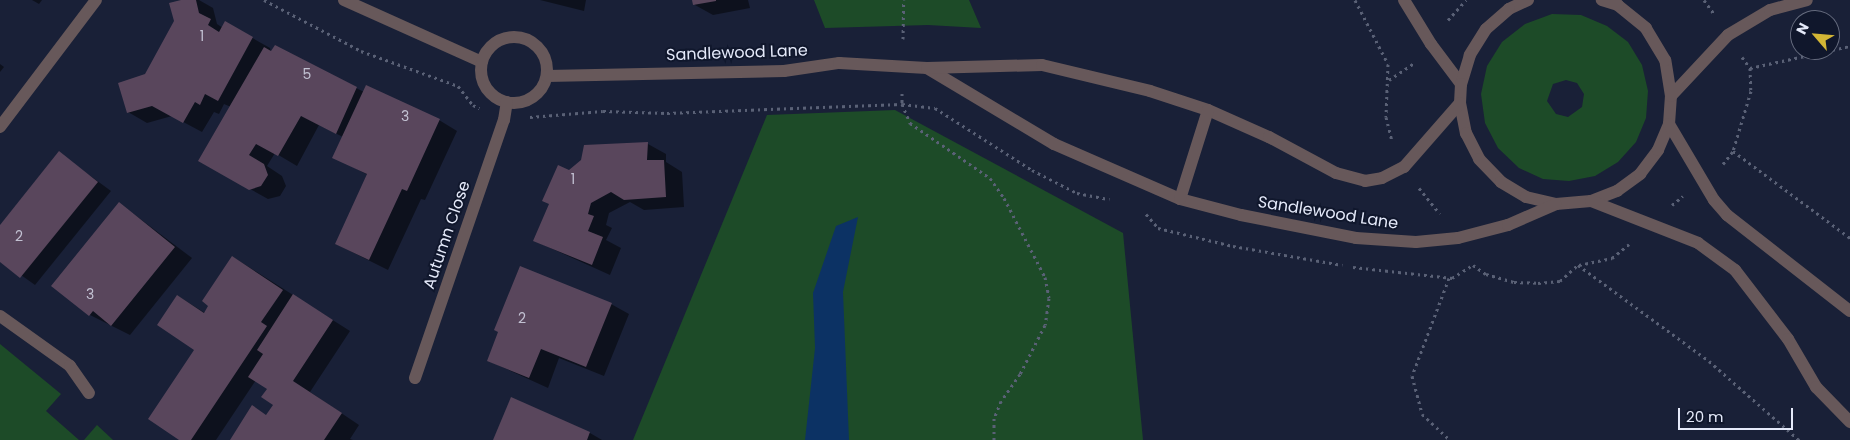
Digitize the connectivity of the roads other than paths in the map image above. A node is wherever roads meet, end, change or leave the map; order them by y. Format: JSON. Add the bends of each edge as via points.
{"nodes":[{"id":1,"x":96,"y":0,"type":"edge"},
{"id":2,"x":344,"y":0,"type":"edge"},
{"id":3,"x":1404,"y":0,"type":"edge"},
{"id":4,"x":1528,"y":0,"type":"edge"},
{"id":5,"x":1602,"y":0,"type":"edge"},
{"id":6,"x":1807,"y":0,"type":"edge"},
{"id":7,"x":482,"y":62,"type":"junction"},
{"id":8,"x":927,"y":68,"type":"junction"},
{"id":9,"x":547,"y":76,"type":"junction"},
{"id":10,"x":1461,"y":84,"type":"junction"},
{"id":11,"x":1671,"y":96,"type":"junction"},
{"id":12,"x":507,"y":102,"type":"junction"},
{"id":13,"x":1460,"y":103,"type":"junction"},
{"id":14,"x":1208,"y":110,"type":"junction"},
{"id":15,"x":1669,"y":124,"type":"junction"},
{"id":16,"x":0,"y":127,"type":"edge"},
{"id":17,"x":1180,"y":199,"type":"junction"},
{"id":18,"x":1590,"y":202,"type":"junction"},
{"id":19,"x":1556,"y":204,"type":"junction"},
{"id":20,"x":1850,"y":311,"type":"edge"},
{"id":21,"x":0,"y":316,"type":"edge"},
{"id":22,"x":415,"y":378,"type":"dead end"},
{"id":23,"x":89,"y":393,"type":"dead end"},
{"id":24,"x":1850,"y":422,"type":"edge"}],
"edges":[{"from":1,"to":16,"type":"street"},
{"from":2,"to":7,"type":"street"},
{"from":3,"to":10,"type":"street"},
{"from":4,"to":10,"type":"street","via":[[1508,9],[1486,29],[1470,55]]},
{"from":5,"to":11,"type":"street","via":[[1618,5],[1646,28],[1665,60]]},
{"from":6,"to":11,"type":"street","via":[[1770,10],[1728,35]]},
{"from":7,"to":9,"type":"street","via":[[487,50],[497,41],[522,38],[533,42],[542,52]]},
{"from":7,"to":12,"type":"street","via":[[481,74],[486,87],[494,96]]},
{"from":8,"to":9,"type":"street","name":"Sandlewood Lane","via":[[839,63],[784,71]]},
{"from":8,"to":14,"type":"street","name":"Sandlewood Lane","via":[[1042,64],[1150,91]]},
{"from":8,"to":17,"type":"street","name":"Sandlewood Lane","via":[[1054,144]]},
{"from":9,"to":12,"type":"street","via":[[533,97],[520,103]]},
{"from":10,"to":13,"type":"street"},
{"from":11,"to":15,"type":"street"},
{"from":12,"to":22,"type":"street","name":"Autumn Close","via":[[504,120]]},
{"from":13,"to":14,"type":"street","name":"Sandlewood Lane","via":[[1404,166],[1382,178],[1353,179]]},
{"from":13,"to":19,"type":"street","via":[[1466,133],[1479,160],[1501,182],[1526,197]]},
{"from":14,"to":17,"type":"street"},
{"from":15,"to":18,"type":"street","via":[[1658,150],[1640,174],[1617,191]]},
{"from":15,"to":20,"type":"street","via":[[1714,200],[1727,215]]},
{"from":17,"to":19,"type":"street","name":"Sandlewood Lane","via":[[1288,225],[1384,242],[1458,238],[1508,225]]},
{"from":18,"to":19,"type":"street"},
{"from":18,"to":24,"type":"street","via":[[1698,243],[1736,270],[1788,339],[1816,387]]},
{"from":21,"to":23,"type":"street","via":[[70,366]]}]}
